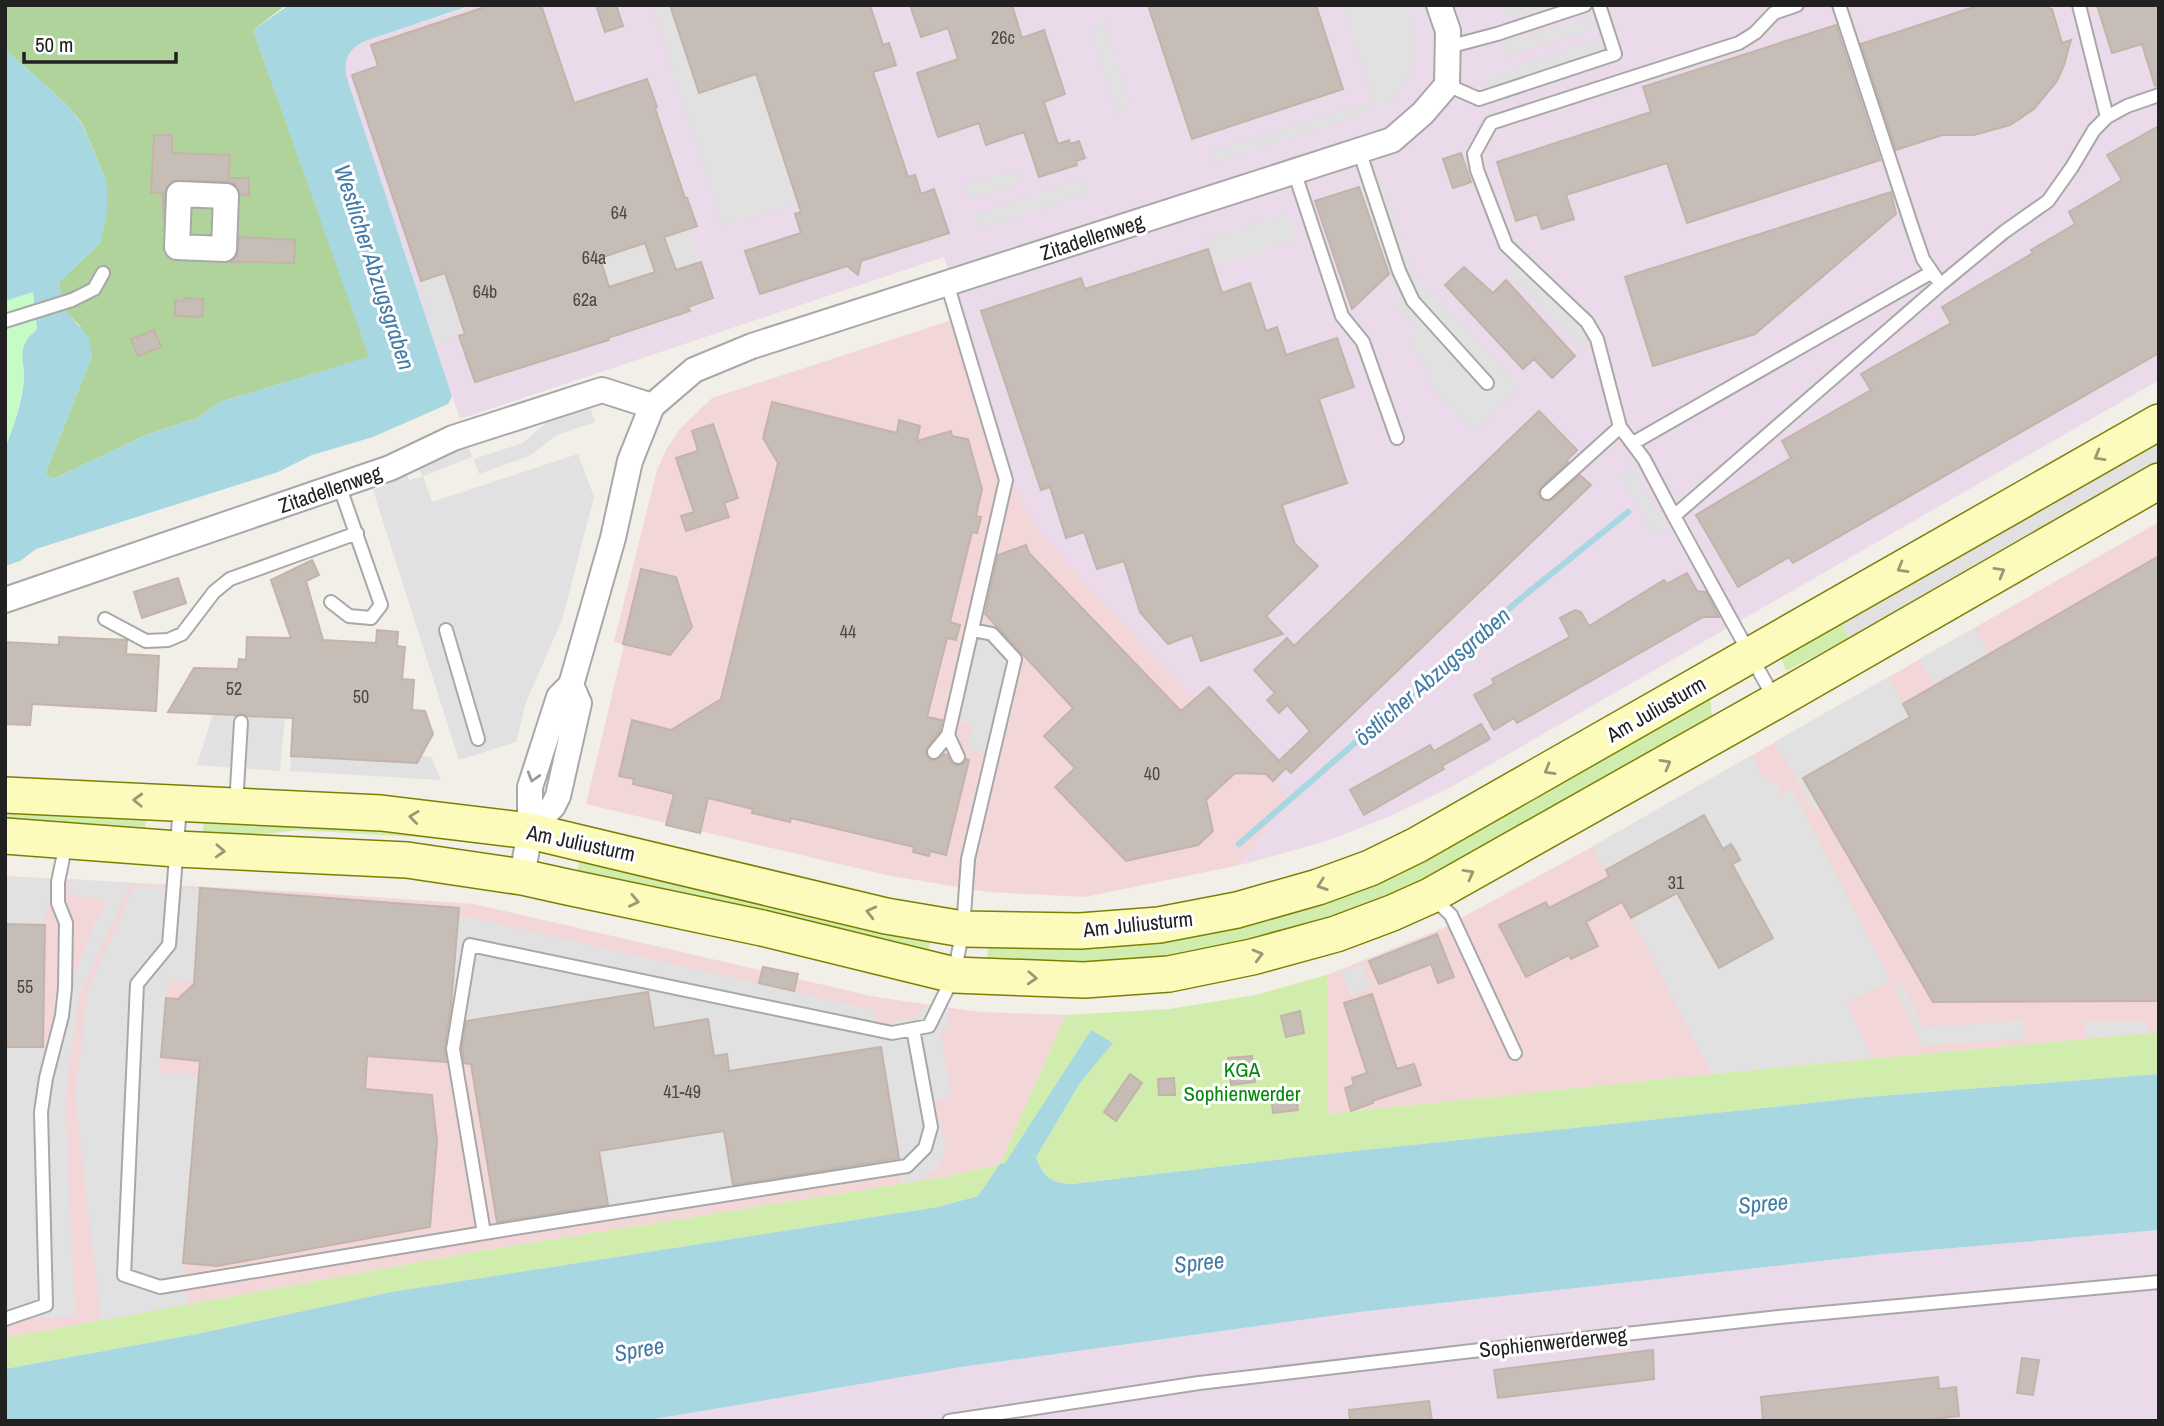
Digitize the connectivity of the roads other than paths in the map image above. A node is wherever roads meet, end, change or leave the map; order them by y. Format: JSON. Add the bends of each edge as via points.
{"nodes":[{"id":1,"x":1439,"y":5,"type":"edge"},
{"id":2,"x":1585,"y":5,"type":"edge"},
{"id":3,"x":1599,"y":5,"type":"edge"},
{"id":4,"x":1797,"y":5,"type":"edge"},
{"id":5,"x":1839,"y":5,"type":"edge"},
{"id":6,"x":2079,"y":5,"type":"edge"},
{"id":7,"x":1448,"y":47,"type":"junction"},
{"id":8,"x":1447,"y":85,"type":"junction"},
{"id":9,"x":2159,"y":95,"type":"edge"},
{"id":10,"x":2107,"y":117,"type":"junction"},
{"id":11,"x":1359,"y":150,"type":"junction"},
{"id":12,"x":1294,"y":171,"type":"junction"},
{"id":13,"x":1932,"y":272,"type":"junction"},
{"id":14,"x":103,"y":273,"type":"dead end"},
{"id":15,"x":947,"y":284,"type":"junction"},
{"id":16,"x":1940,"y":285,"type":"junction"},
{"id":17,"x":5,"y":321,"type":"edge"},
{"id":18,"x":1487,"y":383,"type":"dead end"},
{"id":19,"x":652,"y":407,"type":"junction"},
{"id":20,"x":2159,"y":422,"type":"edge"},
{"id":21,"x":1619,"y":427,"type":"junction"},
{"id":22,"x":1397,"y":438,"type":"dead end"},
{"id":23,"x":1633,"y":443,"type":"junction"},
{"id":24,"x":2159,"y":481,"type":"edge"},
{"id":25,"x":339,"y":485,"type":"junction"},
{"id":26,"x":1547,"y":494,"type":"dead end"},
{"id":27,"x":1674,"y":516,"type":"junction"},
{"id":28,"x":357,"y":533,"type":"junction"},
{"id":29,"x":5,"y":600,"type":"edge"},
{"id":30,"x":331,"y":602,"type":"dead end"},
{"id":31,"x":105,"y":619,"type":"dead end"},
{"id":32,"x":446,"y":630,"type":"dead end"},
{"id":33,"x":973,"y":630,"type":"junction"},
{"id":34,"x":1749,"y":656,"type":"junction"},
{"id":35,"x":1776,"y":701,"type":"junction"},
{"id":36,"x":241,"y":722,"type":"dead end"},
{"id":37,"x":948,"y":735,"type":"junction"},
{"id":38,"x":478,"y":739,"type":"dead end"},
{"id":39,"x":934,"y":752,"type":"dead end"},
{"id":40,"x":958,"y":757,"type":"dead end"},
{"id":41,"x":5,"y":795,"type":"edge"},
{"id":42,"x":181,"y":802,"type":"junction"},
{"id":43,"x":236,"y":805,"type":"junction"},
{"id":44,"x":530,"y":831,"type":"junction"},
{"id":45,"x":5,"y":836,"type":"edge"},
{"id":46,"x":67,"y":839,"type":"junction"},
{"id":47,"x":177,"y":849,"type":"junction"},
{"id":48,"x":522,"y":877,"type":"junction"},
{"id":49,"x":1430,"y":896,"type":"junction"},
{"id":50,"x":963,"y":929,"type":"junction"},
{"id":51,"x":954,"y":975,"type":"junction"},
{"id":52,"x":913,"y":1029,"type":"junction"},
{"id":53,"x":1515,"y":1053,"type":"dead end"},
{"id":54,"x":484,"y":1233,"type":"junction"},
{"id":55,"x":2159,"y":1282,"type":"edge"},
{"id":56,"x":5,"y":1319,"type":"edge"},
{"id":57,"x":948,"y":1421,"type":"edge"}],
"edges":[{"from":1,"to":7,"type":"street"},
{"from":2,"to":7,"type":"lane"},
{"from":3,"to":8,"type":"lane","via":[[1615,54],[1479,99]]},
{"from":4,"to":21,"type":"lane","via":[[1774,13],[1739,43],[1491,122],[1474,154],[1506,245],[1587,322],[1597,339]]},
{"from":5,"to":13,"type":"lane","via":[[1913,230]]},
{"from":6,"to":10,"type":"lane"},
{"from":7,"to":8,"type":"street"},
{"from":8,"to":11,"type":"street","name":"Zitadellenweg","via":[[1392,140]]},
{"from":9,"to":10,"type":"lane"},
{"from":10,"to":16,"type":"lane","via":[[2048,201]]},
{"from":11,"to":12,"type":"street","name":"Zitadellenweg"},
{"from":11,"to":18,"type":"lane","via":[[1413,301]]},
{"from":12,"to":15,"type":"street","name":"Zitadellenweg"},
{"from":12,"to":22,"type":"lane","via":[[1342,316],[1363,342]]},
{"from":13,"to":16,"type":"lane"},
{"from":13,"to":23,"type":"lane"},
{"from":14,"to":17,"type":"lane","via":[[94,289],[72,300]]},
{"from":15,"to":19,"type":"street","name":"Zitadellenweg","via":[[752,346],[695,370]]},
{"from":15,"to":33,"type":"lane","via":[[1006,480]]},
{"from":16,"to":27,"type":"lane"},
{"from":19,"to":25,"type":"street","name":"Zitadellenweg","via":[[602,390],[453,439]]},
{"from":19,"to":44,"type":"street","name":"Zitadellenweg","via":[[630,461],[571,685],[559,697],[530,787]]},
{"from":20,"to":34,"type":"main road","name":"Am Juliusturm","one_way":true},
{"from":21,"to":23,"type":"lane"},
{"from":21,"to":26,"type":"lane"},
{"from":23,"to":27,"type":"lane"},
{"from":35,"to":24,"type":"main road","one_way":true},
{"from":25,"to":28,"type":"lane"},
{"from":25,"to":29,"type":"street","name":"Zitadellenweg"},
{"from":27,"to":34,"type":"lane"},
{"from":28,"to":30,"type":"lane","via":[[381,605],[370,618],[349,616]]},
{"from":28,"to":31,"type":"lane","via":[[230,579],[214,592],[182,634],[168,640],[146,641]]},
{"from":32,"to":38,"type":"lane"},
{"from":33,"to":37,"type":"lane"},
{"from":33,"to":50,"type":"lane","via":[[992,634],[1015,659],[968,859]]},
{"from":34,"to":35,"type":"lane"},
{"from":34,"to":50,"type":"main road","name":"Am Juliusturm","one_way":true,"via":[[1417,845],[1318,887],[1237,910],[1159,925],[1080,931]]},
{"from":49,"to":35,"type":"main road","one_way":true},
{"from":36,"to":43,"type":"lane"},
{"from":37,"to":39,"type":"lane"},
{"from":37,"to":40,"type":"lane"},
{"from":42,"to":41,"type":"main road","name":"Am Juliusturm","one_way":true},
{"from":42,"to":43,"type":"main road","name":"Am Juliusturm"},
{"from":42,"to":47,"type":"lane"},
{"from":44,"to":43,"type":"main road","name":"Am Juliusturm","one_way":true,"via":[[381,813]]},
{"from":44,"to":48,"type":"street","name":"Zitadellenweg"},
{"from":50,"to":44,"type":"main road","name":"Am Juliusturm","one_way":true,"via":[[887,916]]},
{"from":45,"to":46,"type":"main road"},
{"from":46,"to":47,"type":"main road"},
{"from":46,"to":56,"type":"lane","via":[[58,882],[58,903],[66,923],[65,988],[41,1112],[47,1305]]},
{"from":47,"to":48,"type":"main road","one_way":true,"via":[[407,860]]},
{"from":47,"to":54,"type":"lane","via":[[169,945],[137,984],[124,1275],[160,1287]]},
{"from":48,"to":51,"type":"main road","one_way":true},
{"from":51,"to":49,"type":"main road","one_way":true,"via":[[1084,980],[1169,974],[1336,934]]},
{"from":49,"to":53,"type":"lane","via":[[1451,915]]},
{"from":50,"to":51,"type":"lane"},
{"from":51,"to":52,"type":"lane","via":[[929,1026]]},
{"from":52,"to":54,"type":"lane","via":[[931,1127],[925,1148],[907,1166]]},
{"from":52,"to":54,"type":"lane","via":[[892,1033],[470,945],[453,1049]]},
{"from":55,"to":57,"type":"lane","name":"Sophienwerderweg","via":[[1486,1350],[1199,1383]]}]}
